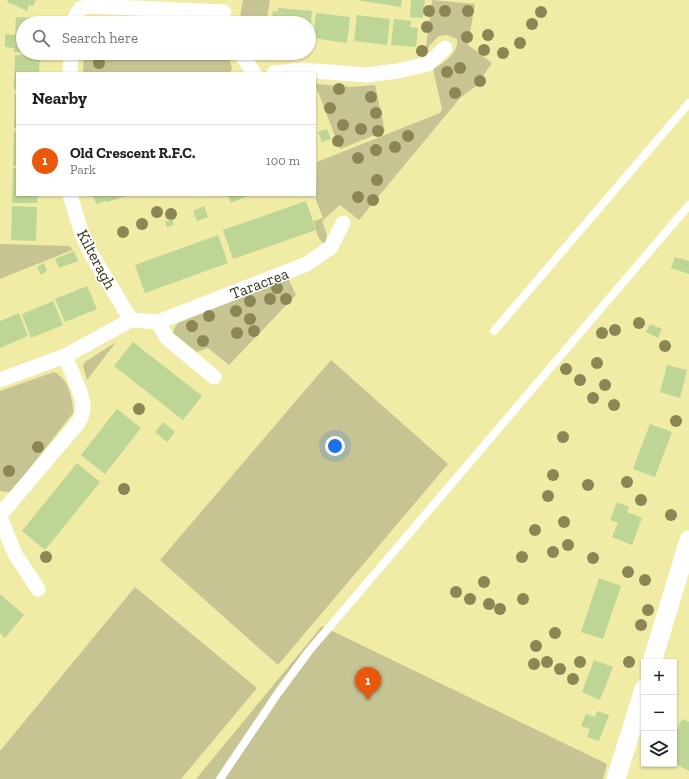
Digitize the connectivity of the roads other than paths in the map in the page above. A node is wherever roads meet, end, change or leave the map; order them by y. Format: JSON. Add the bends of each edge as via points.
{"nodes":[{"id":1,"x":226,"y":12,"type":"edge"},
{"id":2,"x":76,"y":16,"type":"edge"},
{"id":3,"x":445,"y":48,"type":"dead end"},
{"id":4,"x":71,"y":60,"type":"edge"},
{"id":5,"x":245,"y":60,"type":"edge"},
{"id":6,"x":70,"y":72,"type":"edge"},
{"id":7,"x":253,"y":72,"type":"edge"},
{"id":8,"x":283,"y":72,"type":"edge"},
{"id":9,"x":689,"y":103,"type":"edge"},
{"id":10,"x":70,"y":196,"type":"edge"},
{"id":11,"x":689,"y":205,"type":"edge"},
{"id":12,"x":343,"y":223,"type":"dead end"},
{"id":13,"x":132,"y":320,"type":"junction"},
{"id":14,"x":158,"y":322,"type":"junction"},
{"id":15,"x":494,"y":332,"type":"dead end"},
{"id":16,"x":65,"y":356,"type":"junction"},
{"id":17,"x":214,"y":377,"type":"dead end"},
{"id":18,"x":0,"y":380,"type":"edge"},
{"id":19,"x":0,"y":516,"type":"edge"},
{"id":20,"x":689,"y":540,"type":"edge"},
{"id":21,"x":38,"y":589,"type":"dead end"},
{"id":22,"x":653,"y":659,"type":"edge"},
{"id":23,"x":642,"y":695,"type":"edge"},
{"id":24,"x":220,"y":779,"type":"edge"},
{"id":25,"x":616,"y":779,"type":"edge"}],
"edges":[{"from":1,"to":2,"type":"street","via":[[88,6],[80,9]]},
{"from":3,"to":8,"type":"street","via":[[428,64],[397,71],[367,75],[302,70]]},
{"from":4,"to":6,"type":"street"},
{"from":5,"to":7,"type":"street"},
{"from":9,"to":15,"type":"lane"},
{"from":10,"to":13,"type":"street","name":"Kilteragh","via":[[90,252]]},
{"from":11,"to":24,"type":"lane","via":[[309,651]]},
{"from":12,"to":14,"type":"street","name":"Taracrea","via":[[331,247],[307,264]]},
{"from":13,"to":14,"type":"street","name":"Taracrea"},
{"from":13,"to":16,"type":"street"},
{"from":14,"to":17,"type":"street","via":[[167,338]]},
{"from":16,"to":18,"type":"street"},
{"from":16,"to":19,"type":"street","via":[[81,398],[82,416]]},
{"from":19,"to":21,"type":"street","via":[[15,554]]},
{"from":20,"to":22,"type":"street"},
{"from":23,"to":25,"type":"street"}]}
